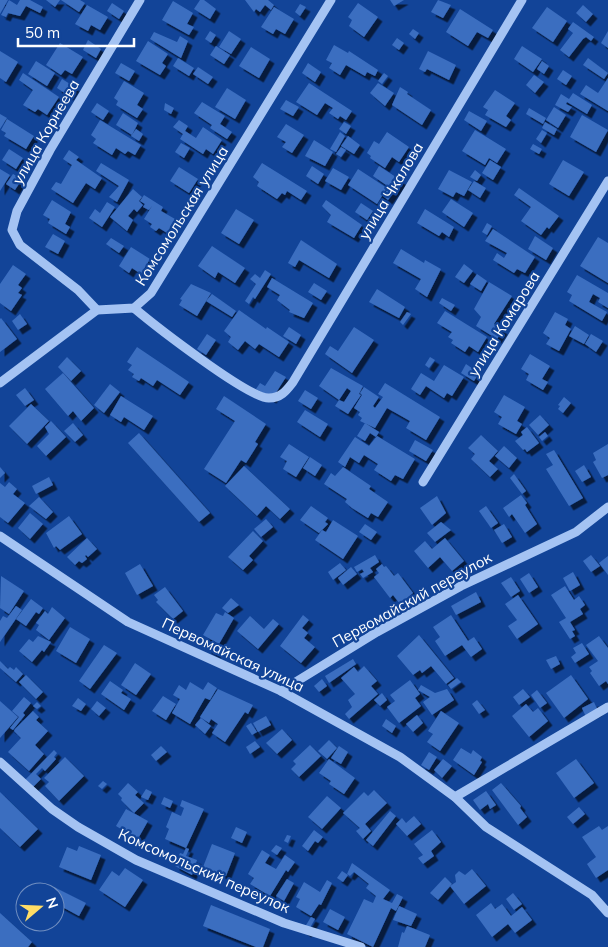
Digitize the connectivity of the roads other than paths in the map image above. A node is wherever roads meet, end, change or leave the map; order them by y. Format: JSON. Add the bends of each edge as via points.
{"nodes":[{"id":1,"x":140,"y":0,"type":"edge"},
{"id":2,"x":331,"y":0,"type":"edge"},
{"id":3,"x":522,"y":0,"type":"edge"},
{"id":4,"x":608,"y":181,"type":"edge"},
{"id":5,"x":134,"y":308,"type":"junction"},
{"id":6,"x":97,"y":310,"type":"junction"},
{"id":7,"x":0,"y":383,"type":"edge"},
{"id":8,"x":423,"y":482,"type":"dead end"},
{"id":9,"x":608,"y":507,"type":"edge"},
{"id":10,"x":0,"y":536,"type":"edge"},
{"id":11,"x":281,"y":691,"type":"junction"},
{"id":12,"x":608,"y":707,"type":"edge"},
{"id":13,"x":0,"y":762,"type":"edge"},
{"id":14,"x":454,"y":797,"type":"junction"},
{"id":15,"x":608,"y":913,"type":"edge"},
{"id":16,"x":361,"y":947,"type":"edge"}],
"edges":[{"from":1,"to":6,"type":"street","name":"улица Корнеева","via":[[50,150],[17,211],[12,230],[20,244],[78,290]]},
{"from":2,"to":5,"type":"street","name":"Комсомольская улица","via":[[169,268],[151,293]]},
{"from":3,"to":5,"type":"street","name":"улица Чкалова","via":[[282,396],[267,399],[252,393]]},
{"from":4,"to":8,"type":"street","name":"улица Комарова"},
{"from":5,"to":6,"type":"street"},
{"from":6,"to":7,"type":"street"},
{"from":9,"to":11,"type":"street","name":"Первомайский переулок","via":[[576,532],[461,586],[377,632]]},
{"from":10,"to":11,"type":"street","name":"Первомайская улица","via":[[128,622]]},
{"from":11,"to":14,"type":"street","name":"Первомайская улица","via":[[400,757]]},
{"from":12,"to":14,"type":"street"},
{"from":13,"to":16,"type":"street","name":"Комсомольский переулок","via":[[52,809],[136,860],[284,923]]},
{"from":14,"to":15,"type":"street","name":"Первомайская улица","via":[[486,827],[592,895]]}]}
